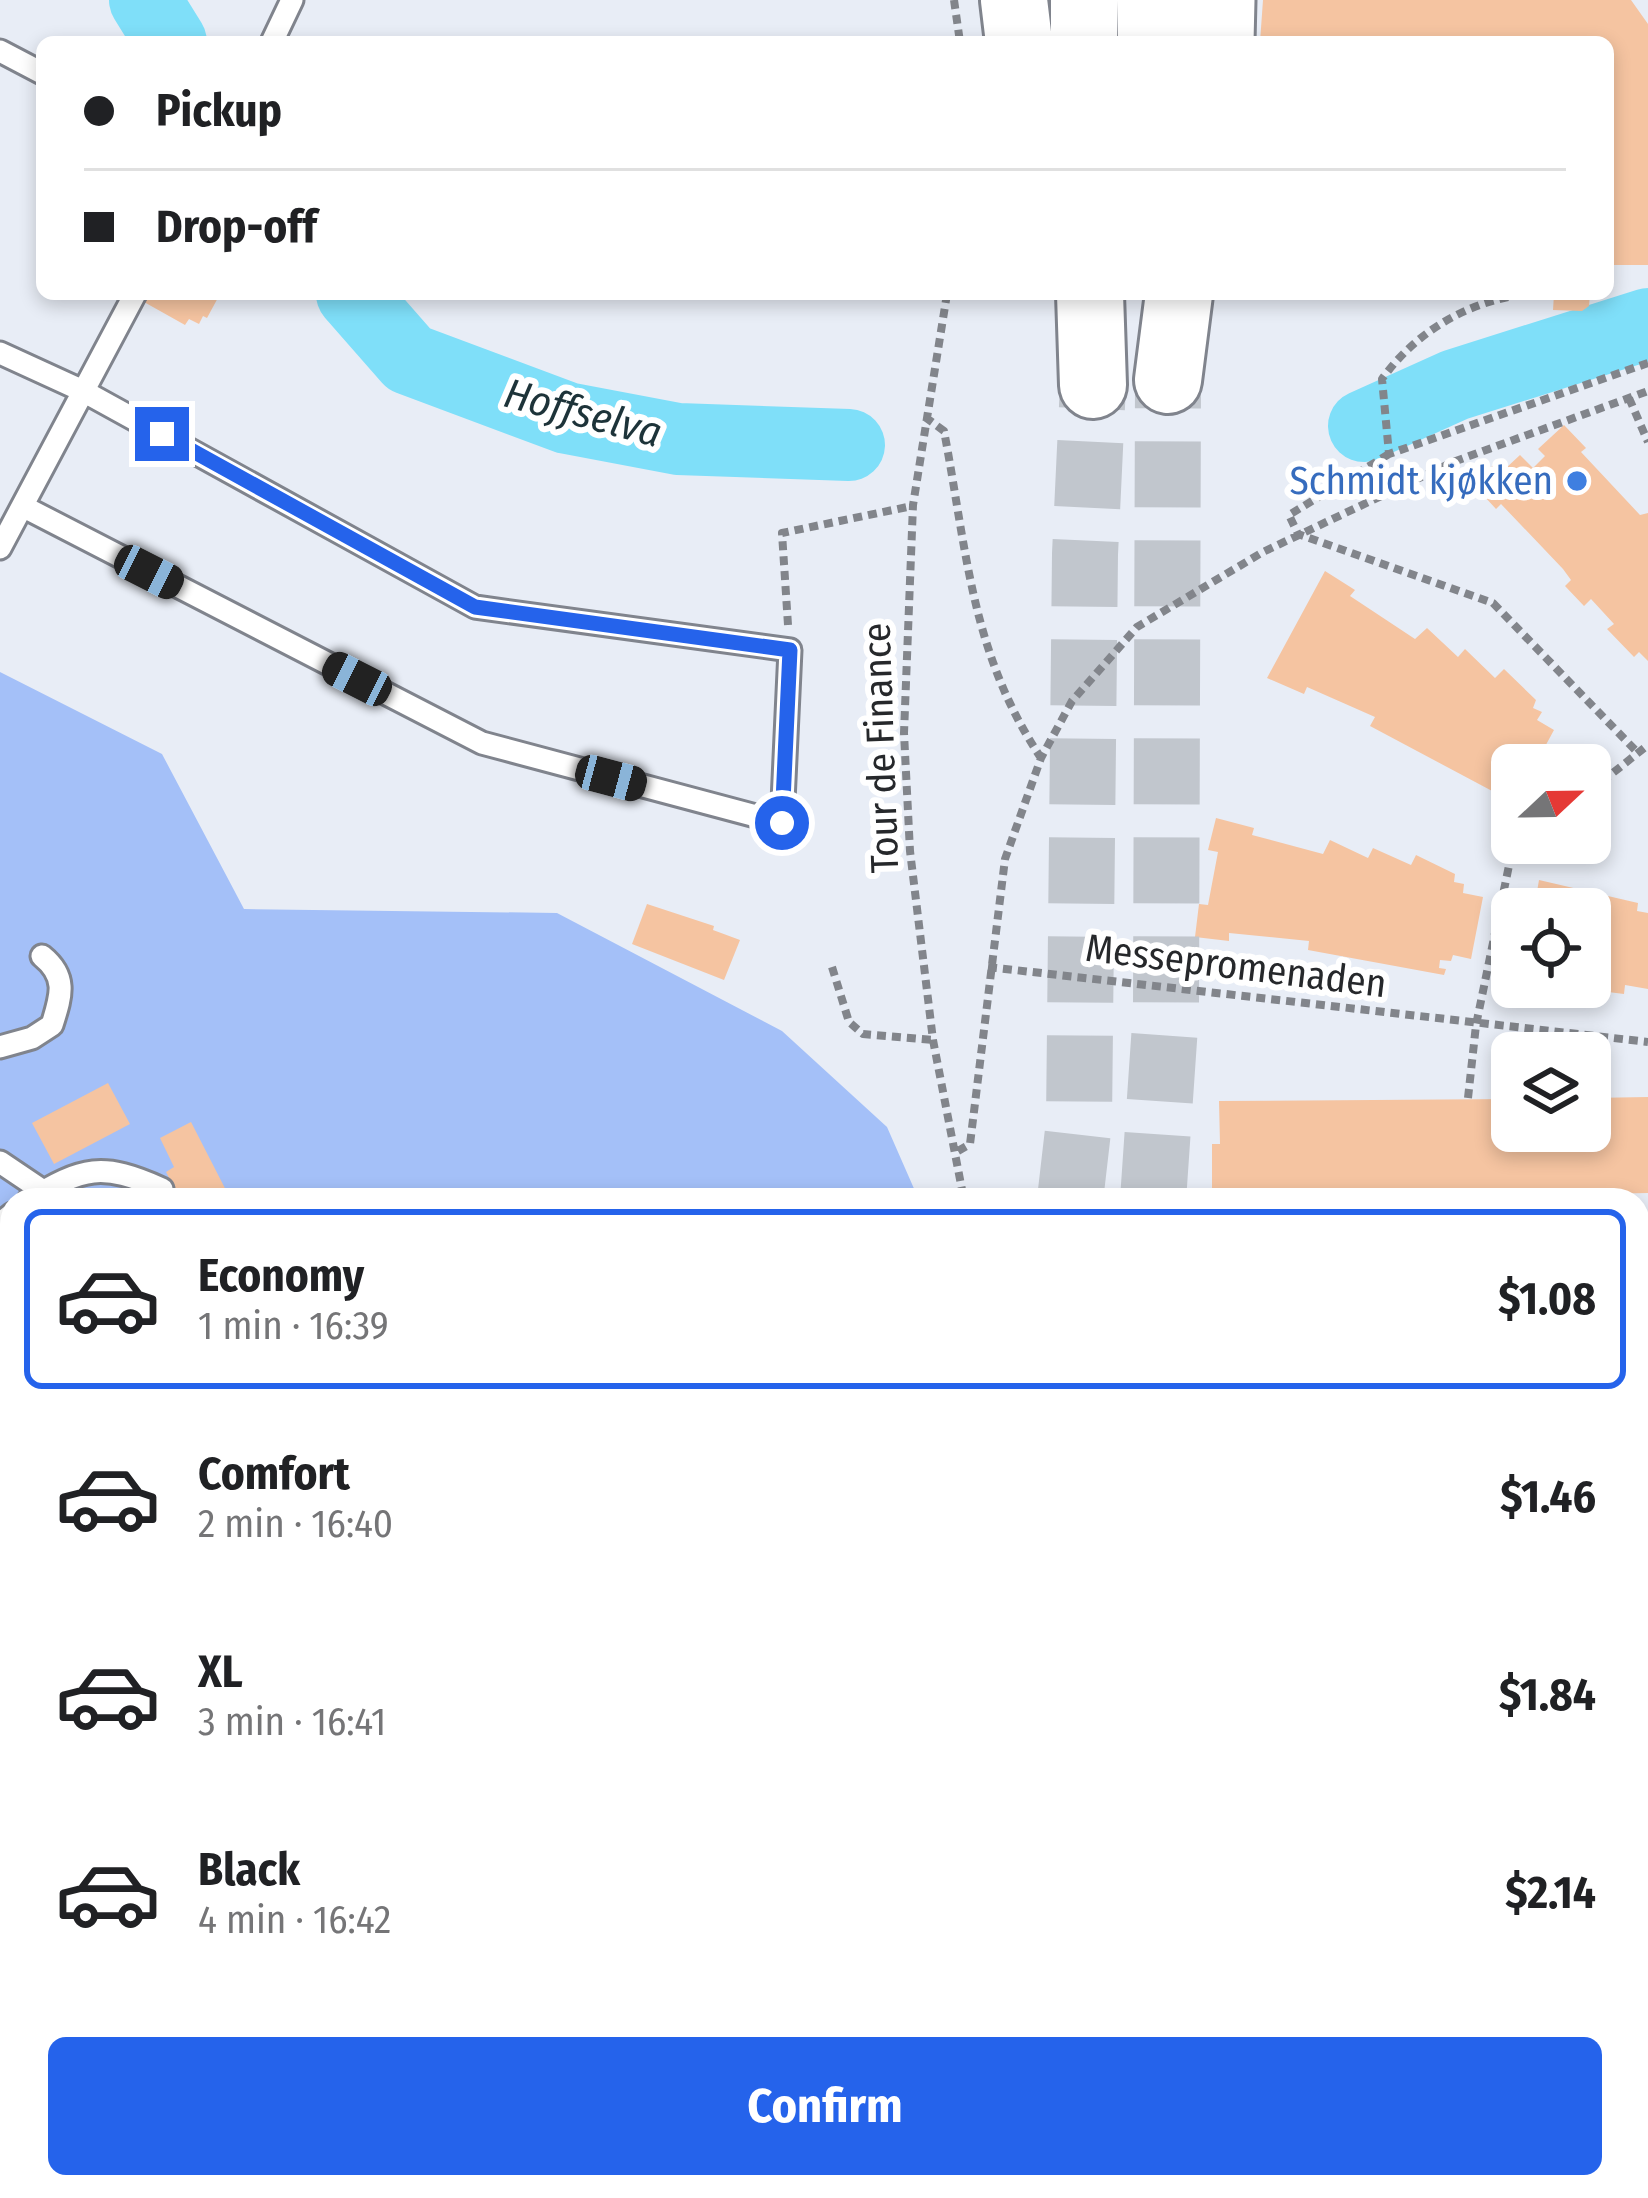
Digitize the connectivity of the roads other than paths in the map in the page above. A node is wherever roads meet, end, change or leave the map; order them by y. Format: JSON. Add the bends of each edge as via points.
{"nodes":[{"id":1,"x":292,"y":0,"type":"edge"},
{"id":2,"x":1013,"y":0,"type":"edge"},
{"id":3,"x":1084,"y":0,"type":"edge"},
{"id":4,"x":1150,"y":0,"type":"edge"},
{"id":5,"x":1203,"y":0,"type":"edge"},
{"id":6,"x":1244,"y":0,"type":"edge"},
{"id":7,"x":275,"y":36,"type":"edge"},
{"id":8,"x":1018,"y":36,"type":"edge"},
{"id":9,"x":1084,"y":36,"type":"edge"},
{"id":10,"x":1151,"y":36,"type":"edge"},
{"id":11,"x":1202,"y":36,"type":"edge"},
{"id":12,"x":1243,"y":36,"type":"edge"},
{"id":13,"x":0,"y":51,"type":"edge"},
{"id":14,"x":36,"y":70,"type":"edge"},
{"id":15,"x":132,"y":300,"type":"edge"},
{"id":16,"x":1058,"y":300,"type":"edge"},
{"id":17,"x":1089,"y":300,"type":"edge"},
{"id":18,"x":1162,"y":300,"type":"edge"},
{"id":19,"x":1178,"y":300,"type":"edge"},
{"id":20,"x":0,"y":353,"type":"edge"},
{"id":21,"x":83,"y":391,"type":"junction"},
{"id":22,"x":24,"y":507,"type":"junction"},
{"id":23,"x":0,"y":548,"type":"edge"},
{"id":24,"x":42,"y":956,"type":"dead end"},
{"id":25,"x":0,"y":1047,"type":"edge"},
{"id":26,"x":0,"y":1162,"type":"edge"},
{"id":27,"x":28,"y":1188,"type":"edge"},
{"id":28,"x":49,"y":1188,"type":"edge"},
{"id":29,"x":159,"y":1188,"type":"edge"}],
"edges":[{"from":1,"to":7,"type":"lane"},
{"from":2,"to":8,"type":"highway"},
{"from":3,"to":9,"type":"highway"},
{"from":4,"to":10,"type":"highway"},
{"from":5,"to":11,"type":"highway"},
{"from":6,"to":12,"type":"lane"},
{"from":13,"to":14,"type":"lane"},
{"from":15,"to":21,"type":"lane"},
{"from":16,"to":17,"type":"highway","via":[[1079,384]]},
{"from":18,"to":19,"type":"highway","via":[[1168,380]]},
{"from":20,"to":21,"type":"lane"},
{"from":21,"to":22,"type":"lane"},
{"from":21,"to":22,"type":"lane","via":[[475,607],[790,650],[782,823],[482,743]]},
{"from":22,"to":23,"type":"lane"},
{"from":24,"to":25,"type":"lane","via":[[62,984],[52,1025]]},
{"from":26,"to":27,"type":"lane"},
{"from":28,"to":29,"type":"lane","via":[[95,1168]]}]}
